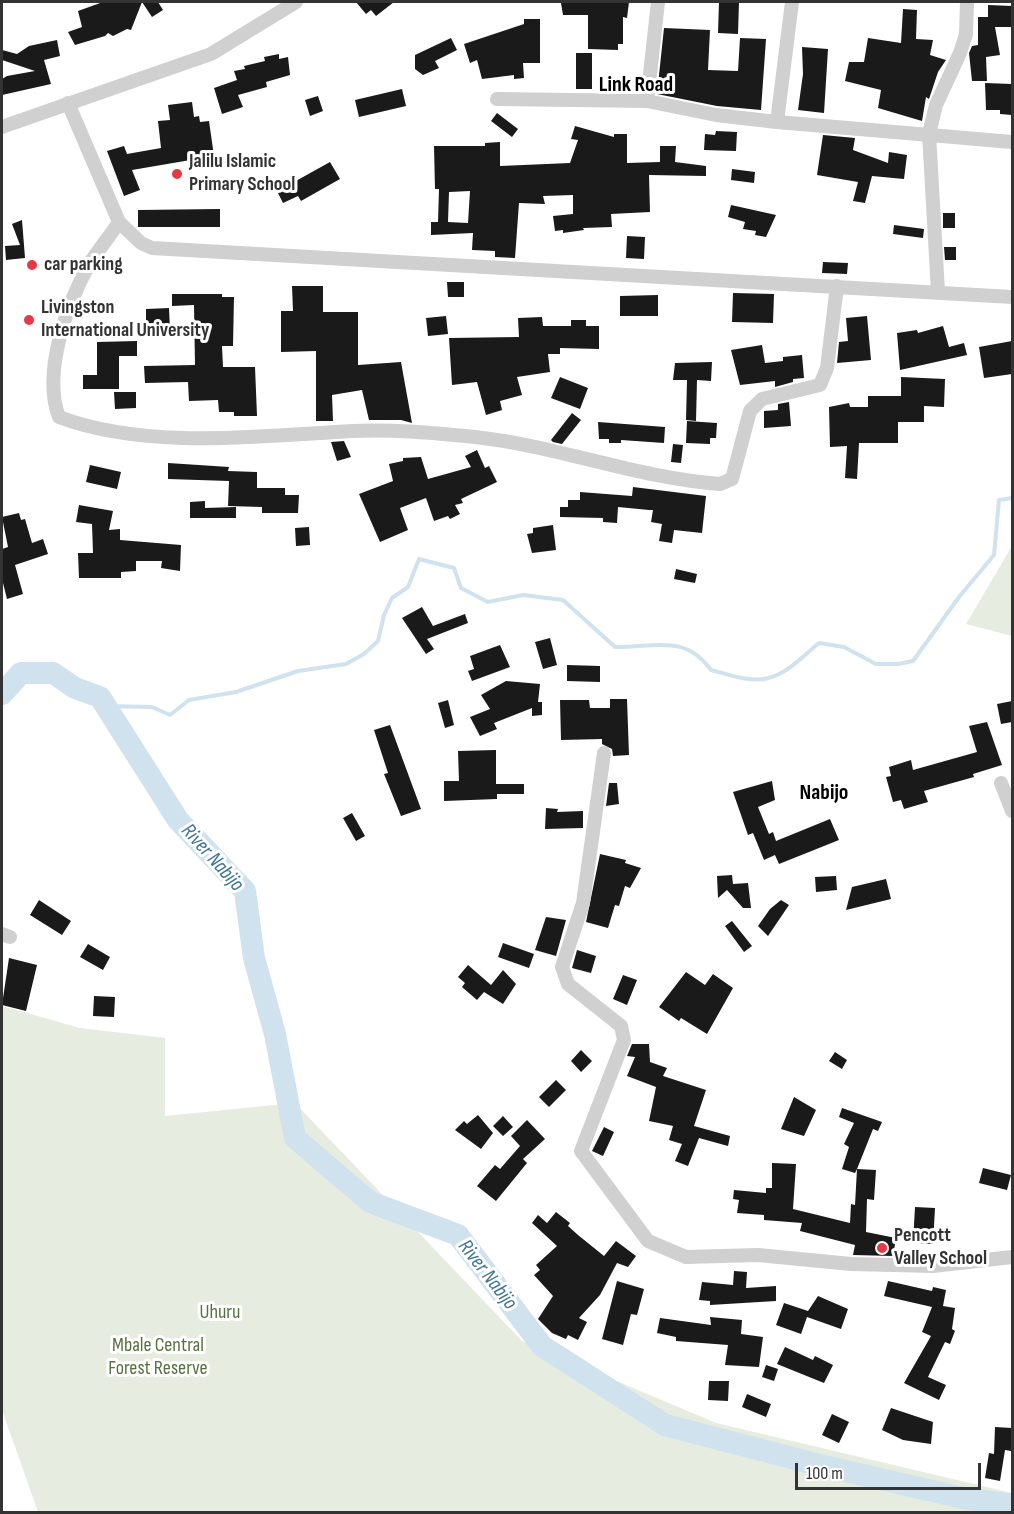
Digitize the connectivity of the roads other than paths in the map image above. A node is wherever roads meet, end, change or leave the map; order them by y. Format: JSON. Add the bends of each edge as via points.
{"nodes":[{"id":1,"x":296,"y":2,"type":"edge"},
{"id":2,"x":658,"y":2,"type":"edge"},
{"id":3,"x":792,"y":2,"type":"edge"},
{"id":4,"x":967,"y":2,"type":"edge"},
{"id":5,"x":281,"y":6,"type":"edge"},
{"id":6,"x":497,"y":99,"type":"dead end"},
{"id":7,"x":647,"y":101,"type":"junction"},
{"id":8,"x":68,"y":103,"type":"junction"},
{"id":9,"x":777,"y":122,"type":"junction"},
{"id":10,"x":2,"y":127,"type":"edge"},
{"id":11,"x":929,"y":134,"type":"junction"},
{"id":12,"x":1012,"y":142,"type":"edge"},
{"id":13,"x":119,"y":222,"type":"junction"},
{"id":14,"x":837,"y":286,"type":"junction"},
{"id":15,"x":938,"y":292,"type":"junction"},
{"id":16,"x":1012,"y":297,"type":"edge"},
{"id":17,"x":604,"y":753,"type":"dead end"},
{"id":18,"x":1001,"y":783,"type":"dead end"},
{"id":19,"x":1012,"y":811,"type":"edge"},
{"id":20,"x":1012,"y":1257,"type":"edge"}],
"edges":[{"from":1,"to":5,"type":"street"},
{"from":2,"to":7,"type":"street"},
{"from":3,"to":9,"type":"street"},
{"from":4,"to":11,"type":"street","via":[[966,34],[936,105]]},
{"from":5,"to":8,"type":"street","via":[[202,57]]},
{"from":6,"to":7,"type":"street"},
{"from":7,"to":9,"type":"street"},
{"from":8,"to":10,"type":"street"},
{"from":8,"to":13,"type":"street"},
{"from":9,"to":11,"type":"street"},
{"from":11,"to":12,"type":"street"},
{"from":11,"to":15,"type":"street"},
{"from":13,"to":14,"type":"street","via":[[152,248]]},
{"from":13,"to":14,"type":"street","via":[[91,263],[66,318],[53,382],[54,405],[59,417],[84,427],[146,434],[224,438],[390,431],[475,437],[720,484],[732,479],[750,411],[762,399],[820,385],[827,368]]},
{"from":14,"to":15,"type":"street"},
{"from":15,"to":16,"type":"street"},
{"from":17,"to":20,"type":"street","via":[[583,903],[562,967],[568,984],[624,1032],[580,1151],[648,1240],[686,1257],[758,1255],[851,1264],[933,1266]]},
{"from":18,"to":19,"type":"street"}]}
